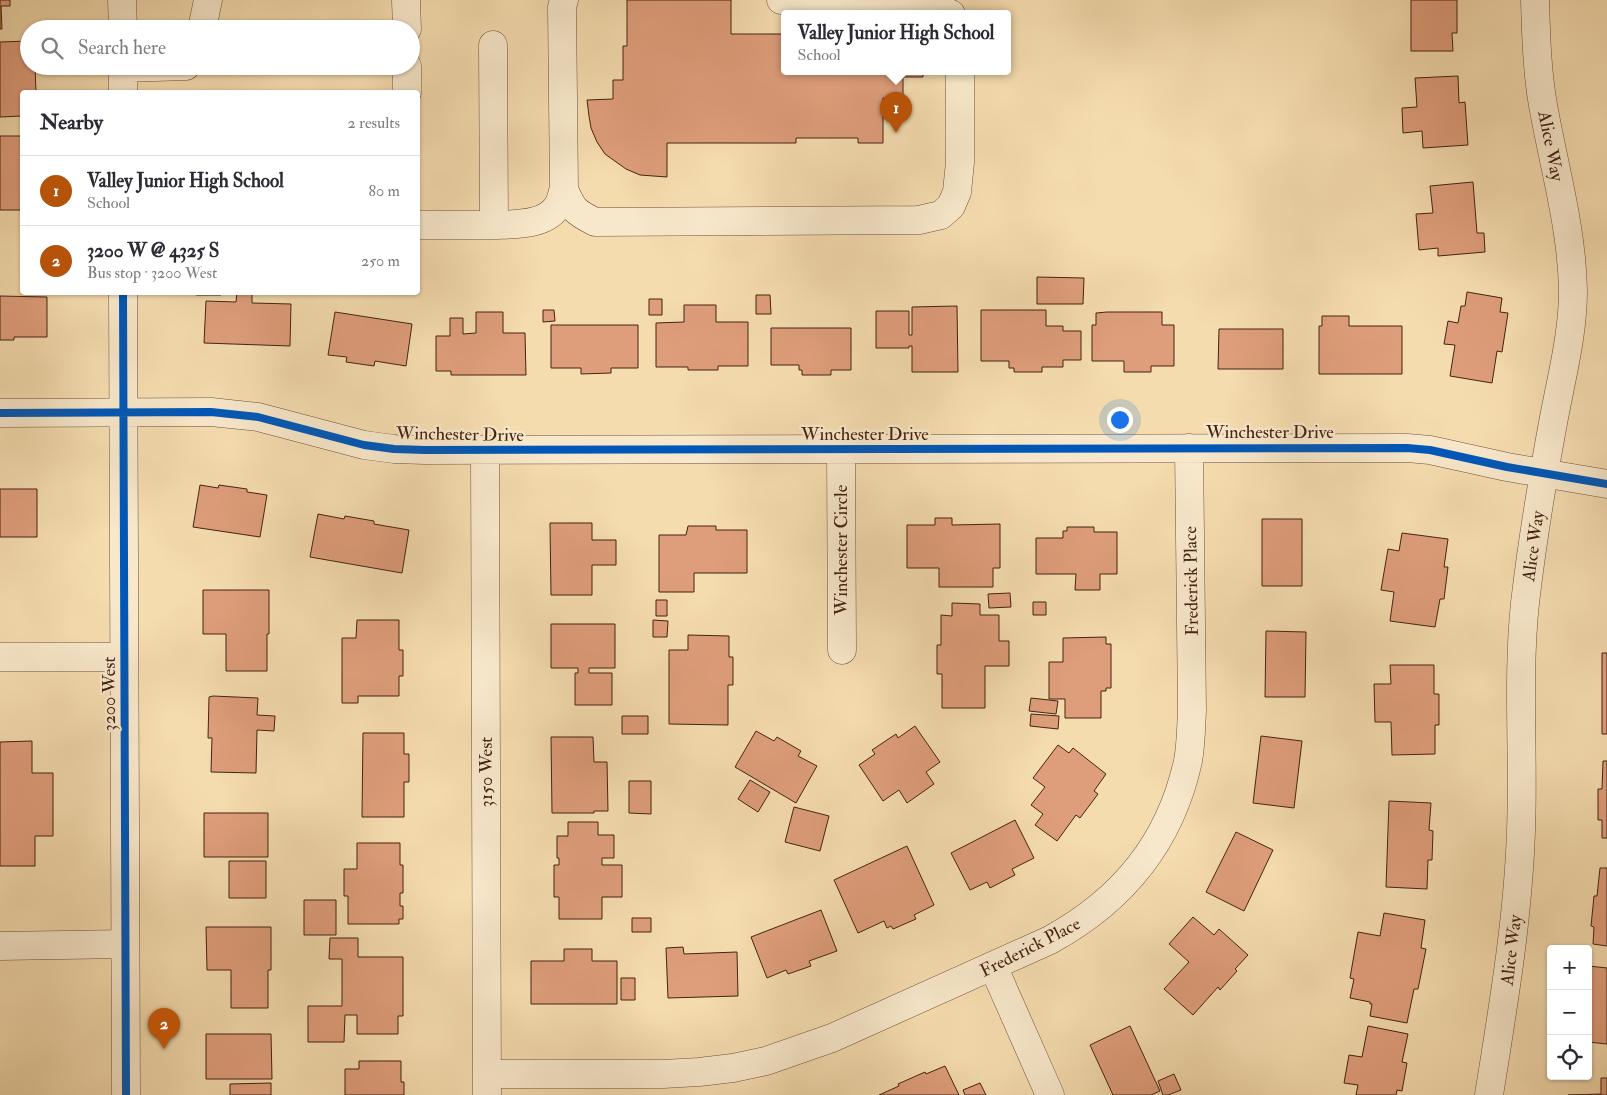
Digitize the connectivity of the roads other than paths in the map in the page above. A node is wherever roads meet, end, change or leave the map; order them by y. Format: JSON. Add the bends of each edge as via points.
{"nodes":[{"id":1,"x":122,"y":0,"type":"edge"},
{"id":2,"x":208,"y":0,"type":"edge"},
{"id":3,"x":406,"y":0,"type":"edge"},
{"id":4,"x":564,"y":0,"type":"edge"},
{"id":5,"x":781,"y":0,"type":"edge"},
{"id":6,"x":1535,"y":0,"type":"edge"},
{"id":7,"x":942,"y":10,"type":"edge"},
{"id":8,"x":122,"y":20,"type":"edge"},
{"id":9,"x":204,"y":20,"type":"edge"},
{"id":10,"x":406,"y":20,"type":"edge"},
{"id":11,"x":493,"y":45,"type":"dead end"},
{"id":12,"x":407,"y":75,"type":"edge"},
{"id":13,"x":960,"y":75,"type":"edge"},
{"id":14,"x":407,"y":90,"type":"edge"},
{"id":15,"x":564,"y":189,"type":"junction"},
{"id":16,"x":420,"y":225,"type":"edge"},
{"id":17,"x":494,"y":225,"type":"junction"},
{"id":18,"x":123,"y":295,"type":"edge"},
{"id":19,"x":0,"y":413,"type":"edge"},
{"id":20,"x":123,"y":413,"type":"junction"},
{"id":21,"x":1189,"y":448,"type":"junction"},
{"id":22,"x":841,"y":449,"type":"junction"},
{"id":23,"x":485,"y":450,"type":"junction"},
{"id":24,"x":1544,"y":474,"type":"junction"},
{"id":25,"x":1607,"y":484,"type":"edge"},
{"id":26,"x":842,"y":650,"type":"dead end"},
{"id":27,"x":0,"y":657,"type":"edge"},
{"id":28,"x":124,"y":658,"type":"junction"},
{"id":29,"x":125,"y":944,"type":"junction"},
{"id":30,"x":0,"y":946,"type":"edge"},
{"id":31,"x":993,"y":966,"type":"junction"},
{"id":32,"x":487,"y":1085,"type":"edge"},
{"id":33,"x":126,"y":1095,"type":"edge"},
{"id":34,"x":1050,"y":1095,"type":"edge"},
{"id":35,"x":1489,"y":1095,"type":"edge"}],
"edges":[{"from":1,"to":8,"type":"street"},
{"from":2,"to":9,"type":"street"},
{"from":3,"to":10,"type":"street"},
{"from":4,"to":15,"type":"street"},
{"from":5,"to":7,"type":"street","via":[[920,4]]},
{"from":6,"to":24,"type":"street","name":"Alice Way","via":[[1542,102],[1566,221],[1573,285],[1569,340]]},
{"from":11,"to":17,"type":"street"},
{"from":12,"to":14,"type":"street"},
{"from":13,"to":15,"type":"street","via":[[957,192],[951,206],[941,215],[919,220],[595,222],[578,214]]},
{"from":15,"to":17,"type":"street","via":[[559,205],[546,216],[531,223]]},
{"from":16,"to":17,"type":"street"},
{"from":18,"to":20,"type":"street","name":"3200 West"},
{"from":19,"to":20,"type":"street","name":"Winchester Drive"},
{"from":20,"to":23,"type":"street","name":"Winchester Drive","via":[[234,414],[258,417],[364,445],[394,449]]},
{"from":20,"to":28,"type":"street","name":"3200 West"},
{"from":21,"to":22,"type":"street","name":"Winchester Drive"},
{"from":21,"to":24,"type":"street","name":"Winchester Drive","via":[[1407,448]]},
{"from":21,"to":31,"type":"street","name":"Frederick Place","via":[[1191,737],[1188,760],[1175,802],[1160,837],[1117,893],[1075,927]]},
{"from":22,"to":23,"type":"street","name":"Winchester Drive"},
{"from":22,"to":26,"type":"street","name":"Winchester Circle"},
{"from":23,"to":32,"type":"street","name":"3150 West"},
{"from":24,"to":25,"type":"street","name":"Winchester Drive"},
{"from":24,"to":35,"type":"street","name":"Alice Way","via":[[1523,628],[1517,900]]},
{"from":27,"to":28,"type":"street"},
{"from":28,"to":29,"type":"street","name":"3200 West"},
{"from":29,"to":30,"type":"street"},
{"from":29,"to":33,"type":"street","name":"3200 West"},
{"from":31,"to":32,"type":"street","name":"Frederick Place","via":[[832,1038],[766,1061],[699,1072]]},
{"from":31,"to":34,"type":"street"}]}
